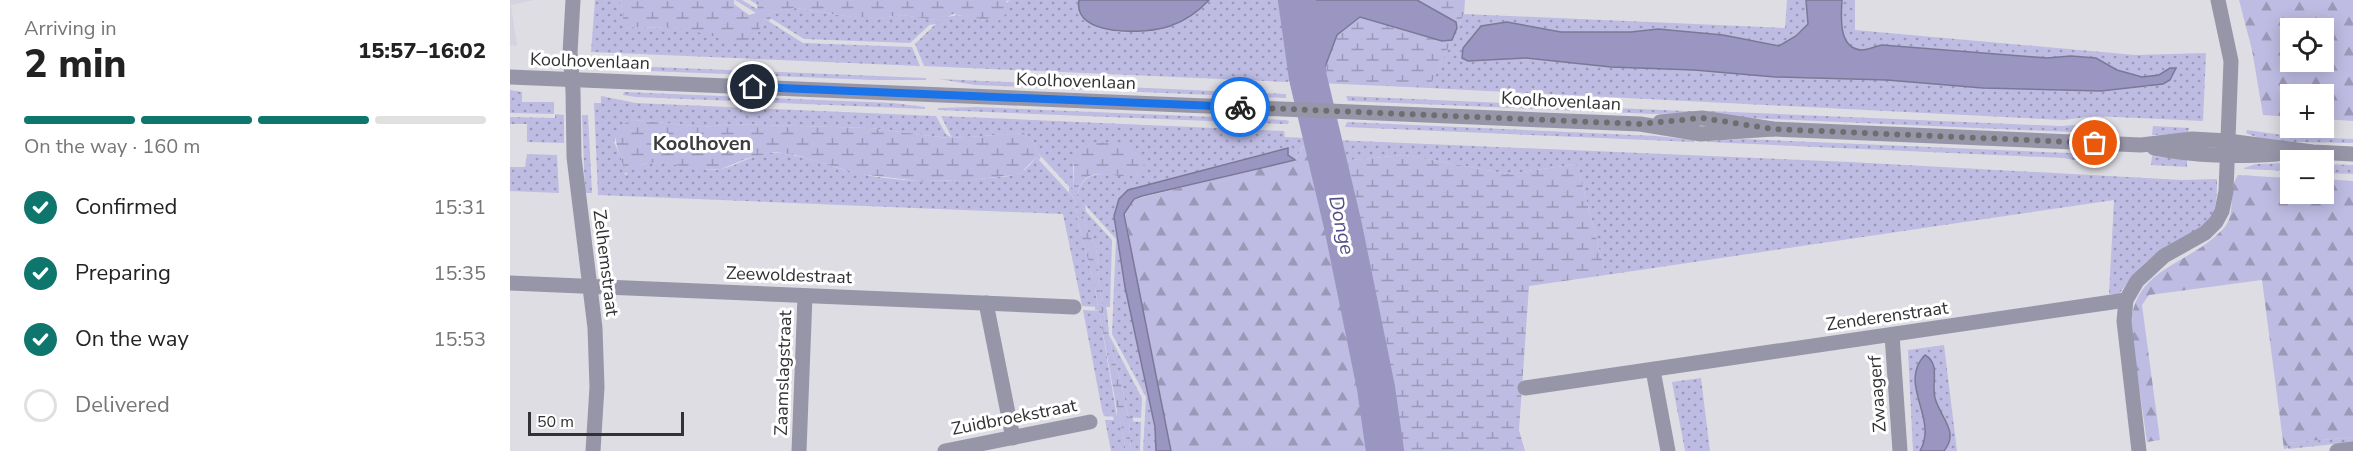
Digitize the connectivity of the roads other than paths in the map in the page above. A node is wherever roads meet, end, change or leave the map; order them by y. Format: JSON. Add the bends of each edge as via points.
{"nodes":[{"id":1,"x":573,"y":0,"type":"edge"},
{"id":2,"x":2218,"y":0,"type":"edge"},
{"id":3,"x":510,"y":77,"type":"edge"},
{"id":4,"x":572,"y":81,"type":"junction"},
{"id":5,"x":2228,"y":141,"type":"junction"},
{"id":6,"x":2140,"y":145,"type":"junction"},
{"id":7,"x":2298,"y":150,"type":"edge"},
{"id":8,"x":2334,"y":153,"type":"edge"},
{"id":9,"x":2280,"y":154,"type":"edge"},
{"id":10,"x":2353,"y":154,"type":"edge"},
{"id":11,"x":2228,"y":157,"type":"junction"},
{"id":12,"x":510,"y":283,"type":"edge"},
{"id":13,"x":590,"y":286,"type":"junction"},
{"id":14,"x":805,"y":296,"type":"junction"},
{"id":15,"x":2126,"y":300,"type":"junction"},
{"id":16,"x":986,"y":303,"type":"junction"},
{"id":17,"x":1074,"y":307,"type":"dead end"},
{"id":18,"x":1892,"y":335,"type":"junction"},
{"id":19,"x":1653,"y":370,"type":"junction"},
{"id":20,"x":1525,"y":388,"type":"dead end"},
{"id":21,"x":1090,"y":422,"type":"dead end"},
{"id":22,"x":1013,"y":438,"type":"junction"},
{"id":23,"x":2353,"y":449,"type":"edge"},
{"id":24,"x":593,"y":451,"type":"edge"},
{"id":25,"x":799,"y":451,"type":"edge"},
{"id":26,"x":945,"y":451,"type":"edge"},
{"id":27,"x":1668,"y":451,"type":"edge"},
{"id":28,"x":1900,"y":451,"type":"edge"},
{"id":29,"x":2139,"y":451,"type":"edge"},
{"id":30,"x":2337,"y":451,"type":"edge"}],
"edges":[{"from":1,"to":4,"type":"street","name":"Zelhemstraat"},
{"from":2,"to":5,"type":"street","via":[[2231,61]]},
{"from":3,"to":4,"type":"street","name":"Koolhovenlaan"},
{"from":4,"to":6,"type":"street","name":"Koolhovenlaan","via":[[1640,124],[1702,118],[1773,129]]},
{"from":4,"to":13,"type":"street","name":"Zelhemstraat","via":[[574,157]]},
{"from":5,"to":6,"type":"street","name":"Koolhovenlaan","via":[[2192,139]]},
{"from":5,"to":7,"type":"street","name":"Koolhovenlaan"},
{"from":5,"to":11,"type":"street"},
{"from":6,"to":11,"type":"street","name":"Koolhovenlaan"},
{"from":8,"to":10,"type":"street","name":"Koolhovenlaan"},
{"from":9,"to":11,"type":"street","name":"Koolhovenlaan"},
{"from":11,"to":15,"type":"street","via":[[2225,199],[2216,222],[2146,271]]},
{"from":12,"to":13,"type":"street","name":"Zeewoldestraat"},
{"from":13,"to":14,"type":"street","name":"Zeewoldestraat"},
{"from":13,"to":24,"type":"street","name":"Zelhemstraat","via":[[597,387]]},
{"from":14,"to":16,"type":"street","name":"Zeewoldestraat"},
{"from":14,"to":25,"type":"street","name":"Zaamslagstraat"},
{"from":15,"to":18,"type":"street","name":"Zenderenstraat"},
{"from":15,"to":29,"type":"street","via":[[2124,321]]},
{"from":16,"to":17,"type":"street","name":"Zeewoldestraat"},
{"from":16,"to":22,"type":"street"},
{"from":18,"to":19,"type":"street","name":"Zenderenstraat"},
{"from":18,"to":28,"type":"street","name":"Zwaagerf"},
{"from":19,"to":20,"type":"street","name":"Zenderenstraat"},
{"from":19,"to":27,"type":"street"},
{"from":21,"to":22,"type":"street","name":"Zuidbroekstraat"},
{"from":22,"to":26,"type":"street","name":"Zuidbroekstraat"},
{"from":23,"to":30,"type":"street"}]}
